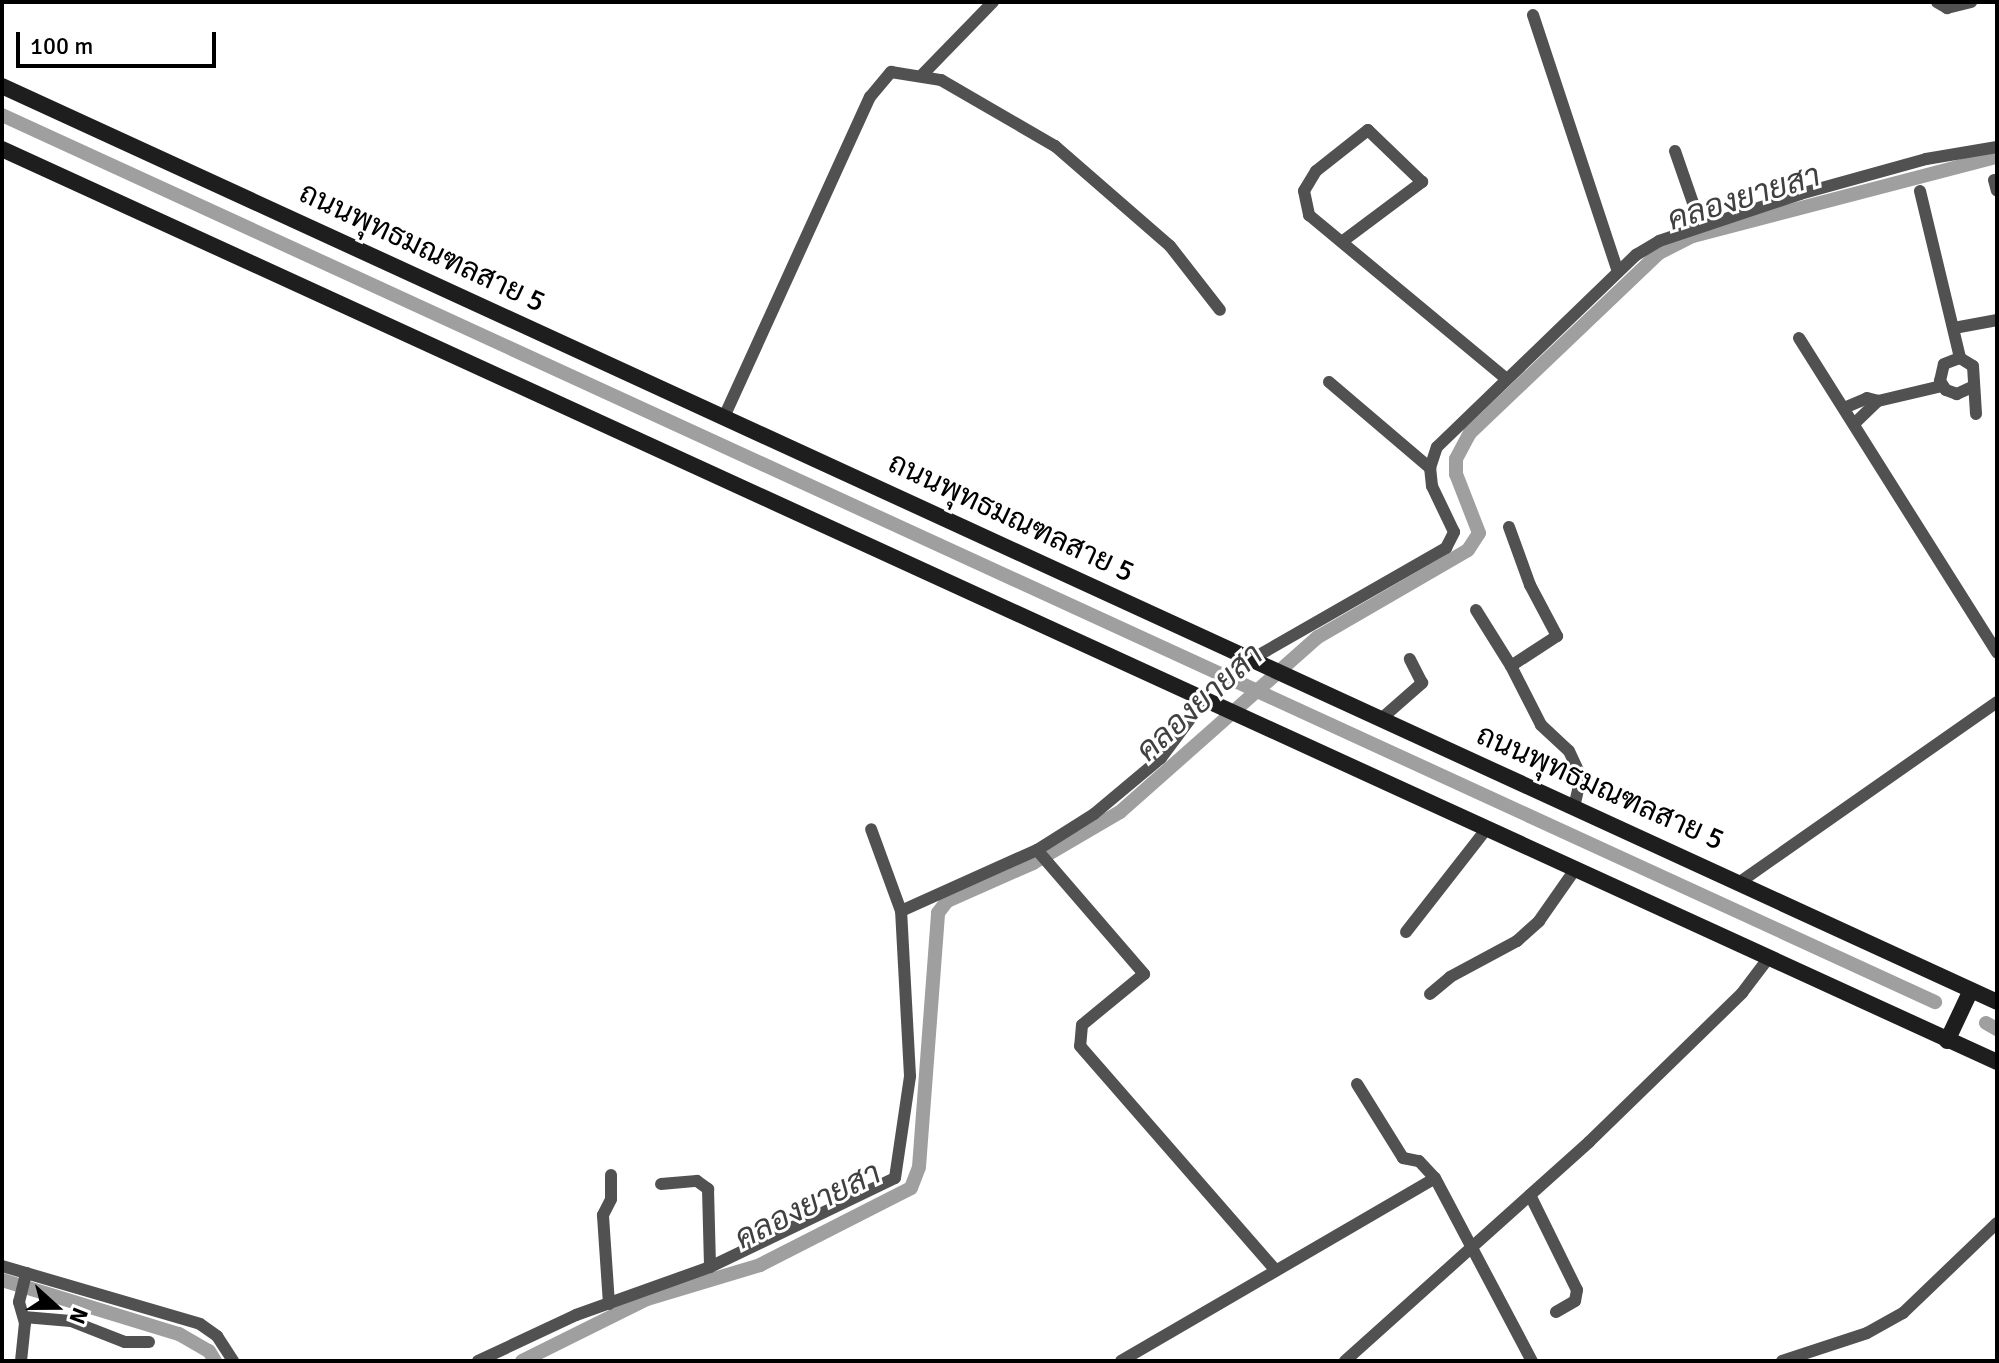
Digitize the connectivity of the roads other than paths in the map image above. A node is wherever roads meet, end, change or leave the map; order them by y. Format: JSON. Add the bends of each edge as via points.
{"nodes":[{"id":1,"x":993,"y":2,"type":"edge"},
{"id":2,"x":1937,"y":2,"type":"edge"},
{"id":3,"x":1971,"y":2,"type":"edge"},
{"id":4,"x":1533,"y":15,"type":"dead end"},
{"id":5,"x":922,"y":75,"type":"junction"},
{"id":6,"x":2,"y":86,"type":"edge"},
{"id":7,"x":1997,"y":147,"type":"edge"},
{"id":8,"x":2,"y":149,"type":"edge"},
{"id":9,"x":1675,"y":151,"type":"dead end"},
{"id":10,"x":1920,"y":191,"type":"dead end"},
{"id":11,"x":1701,"y":226,"type":"junction"},
{"id":12,"x":1343,"y":241,"type":"junction"},
{"id":13,"x":1617,"y":269,"type":"junction"},
{"id":14,"x":1220,"y":310,"type":"dead end"},
{"id":15,"x":1997,"y":320,"type":"edge"},
{"id":16,"x":1954,"y":328,"type":"junction"},
{"id":17,"x":1799,"y":338,"type":"dead end"},
{"id":18,"x":1960,"y":358,"type":"junction"},
{"id":19,"x":1505,"y":378,"type":"junction"},
{"id":20,"x":1329,"y":382,"type":"dead end"},
{"id":21,"x":1942,"y":386,"type":"junction"},
{"id":22,"x":1972,"y":387,"type":"junction"},
{"id":23,"x":1878,"y":401,"type":"junction"},
{"id":24,"x":1844,"y":408,"type":"junction"},
{"id":25,"x":1976,"y":414,"type":"dead end"},
{"id":26,"x":724,"y":417,"type":"junction"},
{"id":27,"x":1855,"y":423,"type":"junction"},
{"id":28,"x":1430,"y":468,"type":"junction"},
{"id":29,"x":1509,"y":527,"type":"dead end"},
{"id":30,"x":1476,"y":610,"type":"dead end"},
{"id":31,"x":1997,"y":653,"type":"edge"},
{"id":32,"x":1410,"y":659,"type":"dead end"},
{"id":33,"x":1255,"y":661,"type":"junction"},
{"id":34,"x":1511,"y":666,"type":"junction"},
{"id":35,"x":1207,"y":701,"type":"junction"},
{"id":36,"x":1997,"y":702,"type":"edge"},
{"id":37,"x":1381,"y":719,"type":"junction"},
{"id":38,"x":1574,"y":808,"type":"junction"},
{"id":39,"x":871,"y":829,"type":"dead end"},
{"id":40,"x":1485,"y":831,"type":"junction"},
{"id":41,"x":1038,"y":851,"type":"junction"},
{"id":42,"x":1574,"y":871,"type":"junction"},
{"id":43,"x":1740,"y":882,"type":"junction"},
{"id":44,"x":901,"y":911,"type":"junction"},
{"id":45,"x":1406,"y":932,"type":"dead end"},
{"id":46,"x":1767,"y":960,"type":"junction"},
{"id":47,"x":1971,"y":990,"type":"junction"},
{"id":48,"x":1430,"y":994,"type":"dead end"},
{"id":49,"x":1997,"y":1002,"type":"edge"},
{"id":50,"x":1947,"y":1041,"type":"junction"},
{"id":51,"x":1997,"y":1062,"type":"edge"},
{"id":52,"x":1357,"y":1084,"type":"dead end"},
{"id":53,"x":611,"y":1175,"type":"dead end"},
{"id":54,"x":1435,"y":1178,"type":"junction"},
{"id":55,"x":661,"y":1184,"type":"dead end"},
{"id":56,"x":1530,"y":1195,"type":"junction"},
{"id":57,"x":1997,"y":1223,"type":"edge"},
{"id":58,"x":1474,"y":1244,"type":"junction"},
{"id":59,"x":2,"y":1266,"type":"edge"},
{"id":60,"x":710,"y":1267,"type":"junction"},
{"id":61,"x":1276,"y":1271,"type":"junction"},
{"id":62,"x":24,"y":1278,"type":"junction"},
{"id":63,"x":609,"y":1304,"type":"junction"},
{"id":64,"x":1556,"y":1312,"type":"dead end"},
{"id":65,"x":24,"y":1317,"type":"junction"},
{"id":66,"x":149,"y":1342,"type":"dead end"},
{"id":67,"x":21,"y":1361,"type":"edge"},
{"id":68,"x":233,"y":1361,"type":"edge"},
{"id":69,"x":478,"y":1361,"type":"edge"},
{"id":70,"x":1121,"y":1361,"type":"edge"},
{"id":71,"x":1345,"y":1361,"type":"edge"},
{"id":72,"x":1532,"y":1361,"type":"edge"},
{"id":73,"x":1782,"y":1361,"type":"edge"}],
"edges":[{"from":1,"to":5,"type":"street"},
{"from":2,"to":3,"type":"street","via":[[1947,8]]},
{"from":4,"to":13,"type":"street"},
{"from":5,"to":14,"type":"street","via":[[941,80],[1055,146],[1170,246]]},
{"from":5,"to":26,"type":"street","via":[[891,72],[870,97]]},
{"from":6,"to":26,"type":"main road","name":"ถนนพุทธมณฑลสาย 5"},
{"from":7,"to":11,"type":"street","via":[[1913,163]]},
{"from":8,"to":35,"type":"main road"},
{"from":9,"to":11,"type":"street"},
{"from":10,"to":16,"type":"street"},
{"from":11,"to":13,"type":"street","via":[[1659,241]]},
{"from":12,"to":12,"type":"street","via":[[1422,182],[1368,130],[1316,171],[1304,191],[1309,215]]},
{"from":12,"to":19,"type":"street"},
{"from":13,"to":19,"type":"street"},
{"from":15,"to":16,"type":"street"},
{"from":16,"to":18,"type":"street"},
{"from":17,"to":24,"type":"street"},
{"from":18,"to":21,"type":"street","via":[[1941,369]]},
{"from":18,"to":22,"type":"street","via":[[1975,371]]},
{"from":19,"to":28,"type":"street","via":[[1449,431]]},
{"from":20,"to":28,"type":"street"},
{"from":21,"to":22,"type":"street","via":[[1957,394]]},
{"from":21,"to":23,"type":"street"},
{"from":22,"to":25,"type":"street"},
{"from":23,"to":24,"type":"street","via":[[1867,398]]},
{"from":23,"to":27,"type":"street"},
{"from":24,"to":27,"type":"street"},
{"from":26,"to":33,"type":"main road","name":"ถนนพุทธมณฑลสาย 5"},
{"from":27,"to":31,"type":"street"},
{"from":28,"to":33,"type":"street","via":[[1454,532],[1446,548]]},
{"from":29,"to":34,"type":"street","via":[[1530,585],[1557,636]]},
{"from":30,"to":34,"type":"street"},
{"from":32,"to":37,"type":"street","via":[[1422,683]]},
{"from":33,"to":37,"type":"main road","name":"ถนนพุทธมณฑลสาย 5"},
{"from":34,"to":38,"type":"street","via":[[1541,725],[1569,751],[1581,777]]},
{"from":35,"to":40,"type":"main road"},
{"from":35,"to":41,"type":"street","via":[[1136,781]]},
{"from":36,"to":43,"type":"street"},
{"from":37,"to":38,"type":"main road","name":"ถนนพุทธมณฑลสาย 5"},
{"from":38,"to":43,"type":"main road","name":"ถนนพุทธมณฑลสาย 5"},
{"from":39,"to":44,"type":"street"},
{"from":40,"to":42,"type":"main road"},
{"from":40,"to":45,"type":"street"},
{"from":41,"to":44,"type":"street"},
{"from":41,"to":61,"type":"street","via":[[1144,974],[1082,1025],[1080,1046]]},
{"from":42,"to":46,"type":"main road"},
{"from":42,"to":48,"type":"street","via":[[1539,921],[1517,941],[1450,977]]},
{"from":43,"to":47,"type":"main road","name":"ถนนพุทธมณฑลสาย 5"},
{"from":44,"to":60,"type":"street","via":[[910,1076],[895,1178]]},
{"from":46,"to":50,"type":"main road"},
{"from":46,"to":56,"type":"street","via":[[1742,993]]},
{"from":47,"to":49,"type":"main road","name":"ถนนพุทธมณฑลสาย 5"},
{"from":47,"to":50,"type":"main road"},
{"from":50,"to":51,"type":"main road"},
{"from":52,"to":54,"type":"street","via":[[1403,1158],[1428,1167]]},
{"from":53,"to":63,"type":"street","via":[[611,1199],[603,1215]]},
{"from":54,"to":58,"type":"street"},
{"from":54,"to":61,"type":"street"},
{"from":55,"to":60,"type":"street","via":[[697,1181],[708,1189]]},
{"from":56,"to":58,"type":"street"},
{"from":56,"to":64,"type":"street","via":[[1577,1290],[1575,1301]]},
{"from":57,"to":73,"type":"street","via":[[1903,1313],[1867,1333]]},
{"from":58,"to":71,"type":"street"},
{"from":58,"to":72,"type":"street"},
{"from":59,"to":62,"type":"street"},
{"from":60,"to":63,"type":"street"},
{"from":61,"to":70,"type":"street"},
{"from":62,"to":65,"type":"street","via":[[19,1302]]},
{"from":62,"to":68,"type":"street","via":[[200,1324],[217,1336]]},
{"from":63,"to":69,"type":"street"},
{"from":65,"to":66,"type":"street","via":[[71,1321],[125,1342]]},
{"from":65,"to":67,"type":"street"}]}
